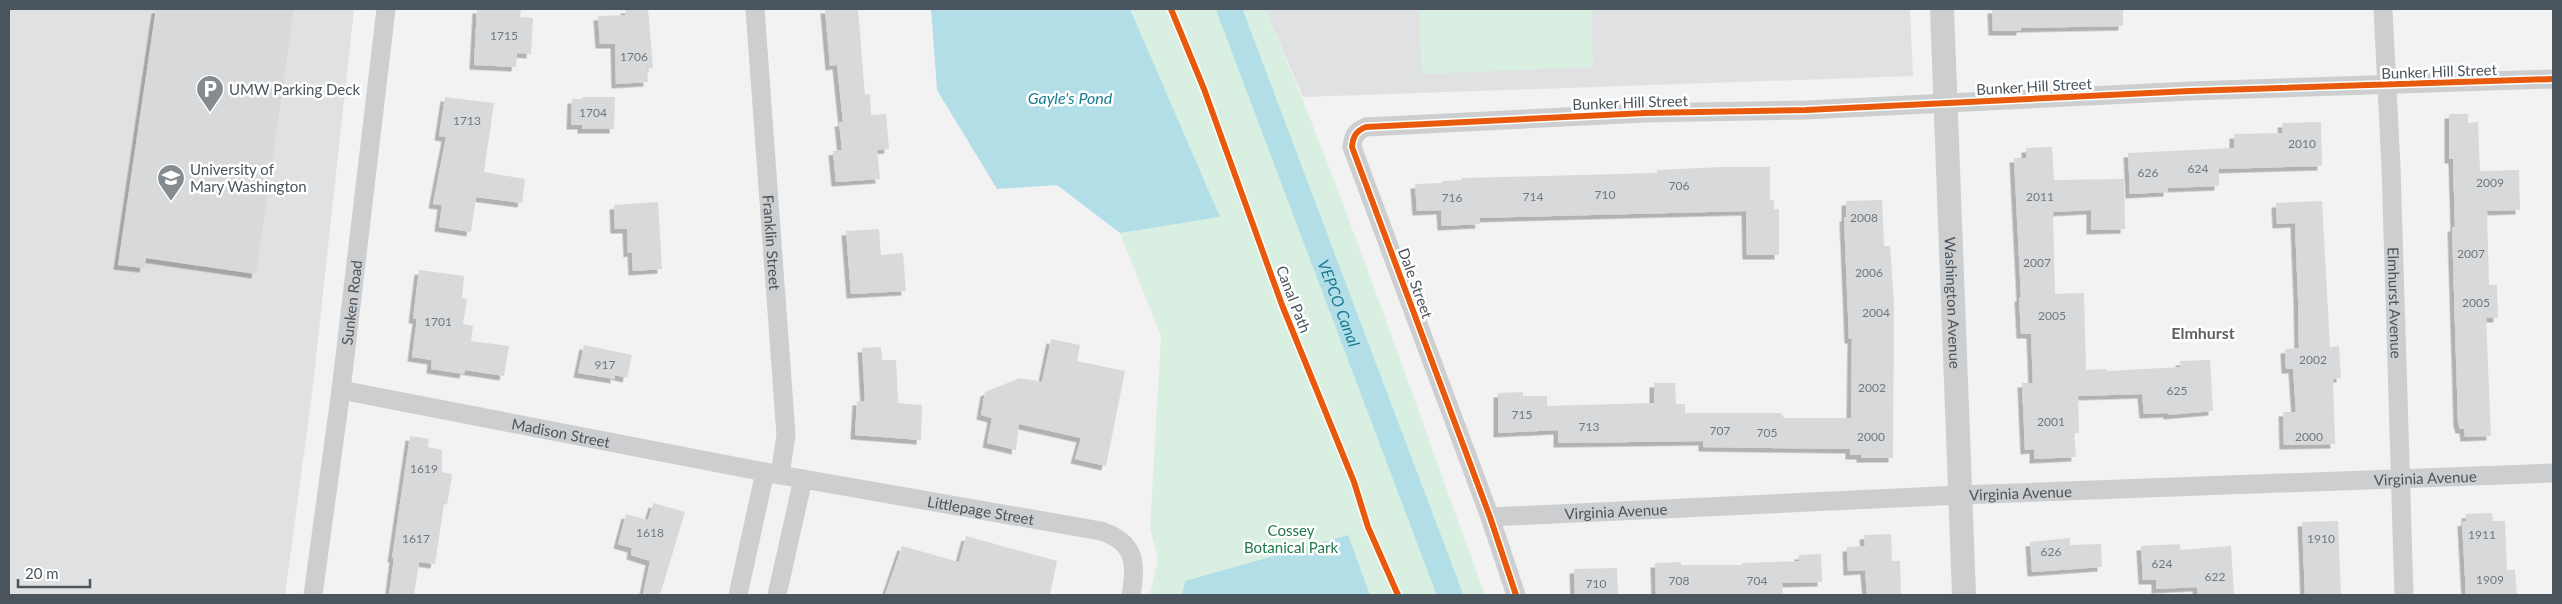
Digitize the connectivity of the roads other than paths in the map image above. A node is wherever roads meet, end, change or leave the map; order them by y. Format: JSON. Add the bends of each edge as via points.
{"nodes":[{"id":1,"x":386,"y":9,"type":"edge"},
{"id":2,"x":755,"y":9,"type":"edge"},
{"id":3,"x":1942,"y":9,"type":"edge"},
{"id":4,"x":2383,"y":9,"type":"edge"},
{"id":5,"x":2553,"y":80,"type":"edge"},
{"id":6,"x":2387,"y":85,"type":"junction"},
{"id":7,"x":1945,"y":102,"type":"junction"},
{"id":8,"x":1517,"y":120,"type":"joint"},
{"id":9,"x":341,"y":390,"type":"junction"},
{"id":10,"x":773,"y":474,"type":"junction"},
{"id":11,"x":2553,"y":474,"type":"edge"},
{"id":12,"x":802,"y":479,"type":"junction"},
{"id":13,"x":2400,"y":480,"type":"junction"},
{"id":14,"x":1960,"y":495,"type":"junction"},
{"id":15,"x":1490,"y":517,"type":"junction"},
{"id":16,"x":313,"y":595,"type":"edge"},
{"id":17,"x":738,"y":595,"type":"edge"},
{"id":18,"x":777,"y":595,"type":"edge"},
{"id":19,"x":1131,"y":595,"type":"edge"},
{"id":20,"x":1516,"y":595,"type":"edge"},
{"id":21,"x":1964,"y":595,"type":"edge"},
{"id":22,"x":2404,"y":595,"type":"edge"}],
"edges":[{"from":1,"to":9,"type":"street","name":"Sunken Road"},
{"from":2,"to":10,"type":"street","name":"Franklin Street","via":[[786,435]]},
{"from":3,"to":7,"type":"street","name":"Washington Avenue"},
{"from":4,"to":6,"type":"street","name":"Elmhurst Avenue"},
{"from":5,"to":6,"type":"street","name":"Bunker Hill Street"},
{"from":6,"to":7,"type":"street","name":"Bunker Hill Street"},
{"from":6,"to":13,"type":"street","name":"Elmhurst Avenue"},
{"from":7,"to":8,"type":"street","name":"Bunker Hill Street"},
{"from":7,"to":14,"type":"street","name":"Washington Avenue"},
{"from":8,"to":15,"type":"street","name":"Dale Street","via":[[1366,127],[1353,137],[1352,146]]},
{"from":9,"to":10,"type":"street","name":"Madison Street"},
{"from":9,"to":16,"type":"street","name":"Sunken Road"},
{"from":10,"to":12,"type":"street","name":"Littlepage Street"},
{"from":10,"to":17,"type":"street","name":"Franklin Street"},
{"from":11,"to":13,"type":"street","name":"Virginia Avenue"},
{"from":12,"to":18,"type":"street"},
{"from":12,"to":19,"type":"street","name":"Littlepage Street","via":[[1113,535],[1125,544],[1132,557],[1135,572]]},
{"from":13,"to":14,"type":"street","name":"Virginia Avenue"},
{"from":13,"to":22,"type":"street","name":"Elmhurst Avenue"},
{"from":14,"to":15,"type":"street","name":"Virginia Avenue"},
{"from":14,"to":21,"type":"street","name":"Washington Avenue"},
{"from":15,"to":20,"type":"street","name":"Dale Street"}]}
